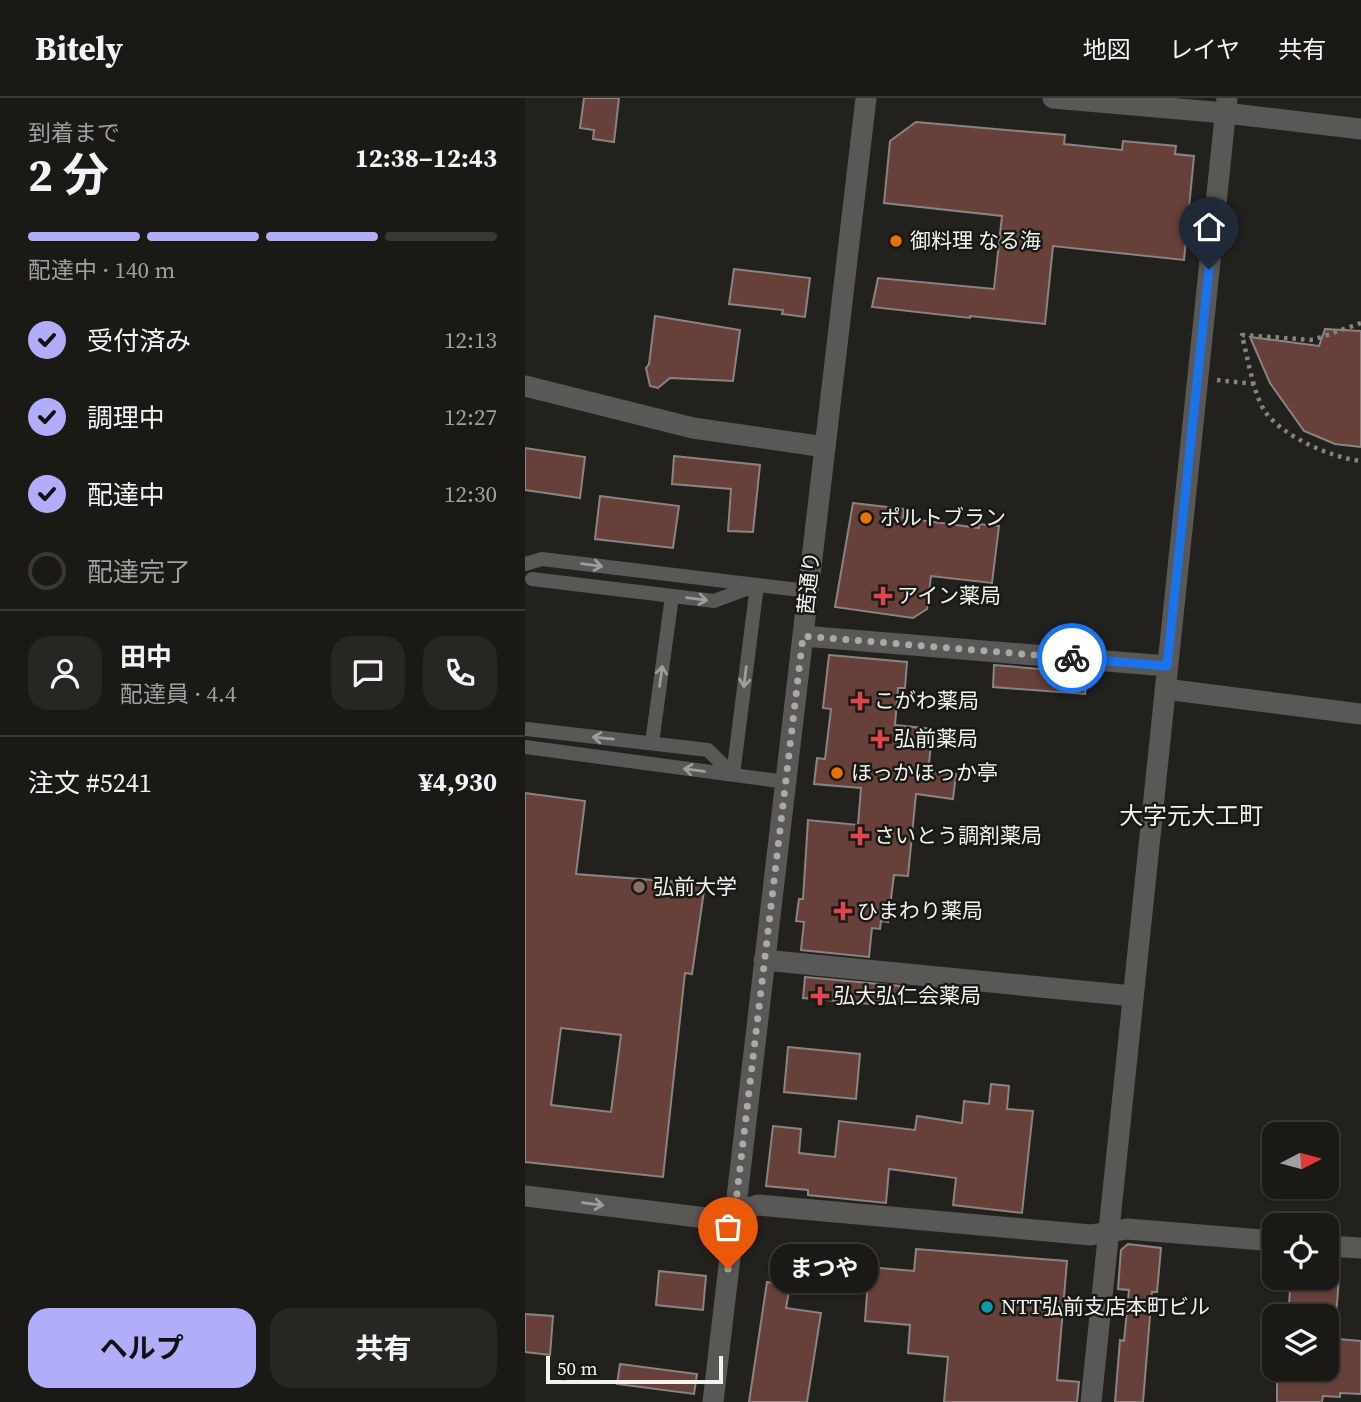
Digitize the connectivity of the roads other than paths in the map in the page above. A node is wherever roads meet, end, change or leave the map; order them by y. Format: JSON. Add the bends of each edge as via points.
{"nodes":[{"id":1,"x":866,"y":98,"type":"edge"},
{"id":2,"x":1053,"y":98,"type":"edge"},
{"id":3,"x":1226,"y":105,"type":"edge"},
{"id":4,"x":1361,"y":129,"type":"edge"},
{"id":5,"x":525,"y":386,"type":"edge"},
{"id":6,"x":825,"y":447,"type":"junction"},
{"id":7,"x":525,"y":564,"type":"edge"},
{"id":8,"x":532,"y":579,"type":"dead end"},
{"id":9,"x":757,"y":585,"type":"junction"},
{"id":10,"x":808,"y":591,"type":"junction"},
{"id":11,"x":672,"y":596,"type":"junction"},
{"id":12,"x":803,"y":636,"type":"junction"},
{"id":13,"x":1167,"y":666,"type":"junction"},
{"id":14,"x":1165,"y":689,"type":"junction"},
{"id":15,"x":1361,"y":713,"type":"edge"},
{"id":16,"x":527,"y":729,"type":"dead end"},
{"id":17,"x":652,"y":743,"type":"junction"},
{"id":18,"x":525,"y":747,"type":"edge"},
{"id":19,"x":733,"y":775,"type":"junction"},
{"id":20,"x":786,"y":782,"type":"junction"},
{"id":21,"x":764,"y":960,"type":"junction"},
{"id":22,"x":1133,"y":996,"type":"junction"},
{"id":23,"x":525,"y":1196,"type":"edge"},
{"id":24,"x":735,"y":1210,"type":"junction"},
{"id":25,"x":1108,"y":1233,"type":"junction"},
{"id":26,"x":1262,"y":1240,"type":"edge"},
{"id":27,"x":1339,"y":1246,"type":"edge"},
{"id":28,"x":1361,"y":1248,"type":"edge"},
{"id":29,"x":712,"y":1402,"type":"edge"},
{"id":30,"x":1091,"y":1402,"type":"edge"}],
"edges":[{"from":1,"to":6,"type":"street","name":"茜通り"},
{"from":2,"to":3,"type":"street"},
{"from":3,"to":4,"type":"street"},
{"from":3,"to":13,"type":"street"},
{"from":5,"to":6,"type":"street","via":[[693,428]]},
{"from":6,"to":10,"type":"street","name":"茜通り"},
{"from":7,"to":9,"type":"lane","one_way":true,"via":[[542,559]]},
{"from":8,"to":11,"type":"lane"},
{"from":9,"to":10,"type":"lane"},
{"from":11,"to":9,"type":"lane","one_way":true,"via":[[714,601]]},
{"from":9,"to":19,"type":"lane","one_way":true},
{"from":10,"to":12,"type":"street","name":"茜通り"},
{"from":17,"to":11,"type":"lane","one_way":true},
{"from":12,"to":13,"type":"street"},
{"from":12,"to":20,"type":"street","name":"茜通り"},
{"from":13,"to":14,"type":"street"},
{"from":14,"to":15,"type":"street"},
{"from":14,"to":22,"type":"street"},
{"from":17,"to":16,"type":"lane","one_way":true},
{"from":17,"to":19,"type":"lane","via":[[708,750]]},
{"from":19,"to":18,"type":"lane","one_way":true},
{"from":19,"to":20,"type":"lane"},
{"from":20,"to":21,"type":"street","name":"茜通り"},
{"from":21,"to":22,"type":"street"},
{"from":21,"to":24,"type":"street","name":"茜通り"},
{"from":22,"to":25,"type":"street"},
{"from":23,"to":24,"type":"street","one_way":true,"via":[[715,1219]]},
{"from":24,"to":25,"type":"street","via":[[758,1205]]},
{"from":24,"to":29,"type":"street","name":"茜通り"},
{"from":25,"to":26,"type":"street","via":[[1127,1229]]},
{"from":25,"to":30,"type":"street"},
{"from":27,"to":28,"type":"street"}]}
